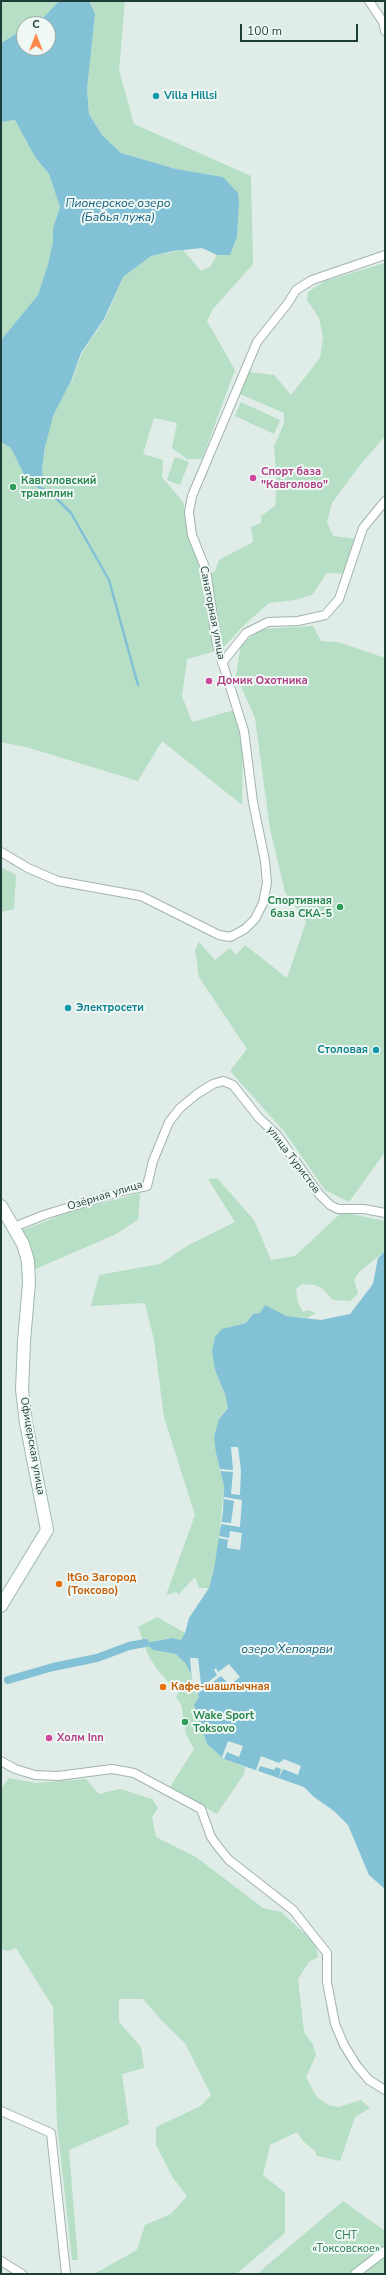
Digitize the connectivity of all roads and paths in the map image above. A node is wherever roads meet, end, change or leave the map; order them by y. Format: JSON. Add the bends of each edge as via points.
{"nodes":[{"id":1,"x":369,"y":1,"type":"edge"},
{"id":2,"x":385,"y":31,"type":"edge"},
{"id":3,"x":385,"y":254,"type":"edge"},
{"id":4,"x":385,"y":501,"type":"edge"},
{"id":5,"x":222,"y":663,"type":"junction"},
{"id":6,"x":1,"y":852,"type":"edge"},
{"id":7,"x":213,"y":1084,"type":"joint"},
{"id":8,"x":1,"y":1206,"type":"edge"},
{"id":9,"x":385,"y":1213,"type":"edge"},
{"id":10,"x":14,"y":1227,"type":"junction"},
{"id":11,"x":1,"y":1606,"type":"edge"},
{"id":12,"x":1,"y":1761,"type":"edge"},
{"id":13,"x":385,"y":2090,"type":"edge"},
{"id":14,"x":1,"y":2112,"type":"edge"},
{"id":15,"x":385,"y":2251,"type":"edge"},
{"id":16,"x":1,"y":2261,"type":"edge"},
{"id":17,"x":22,"y":2274,"type":"edge"},
{"id":18,"x":66,"y":2274,"type":"edge"},
{"id":19,"x":355,"y":2274,"type":"edge"}],
"edges":[{"from":1,"to":2,"type":"street","via":[[383,22]]},
{"from":3,"to":5,"type":"street","name":"Санаторная улица","via":[[312,280],[296,290],[257,342],[202,469],[192,496],[189,523],[206,570],[210,608]]},
{"from":4,"to":5,"type":"street","via":[[363,528],[339,600],[325,615],[298,621],[268,622],[246,633]]},
{"from":5,"to":6,"type":"street","name":"Санаторная улица","via":[[244,731],[267,883],[263,903],[256,919],[245,929],[230,937],[219,935],[141,896],[58,881],[28,868]]},
{"from":7,"to":9,"type":"street","name":"улица Туристов","via":[[223,1081],[232,1085],[259,1118],[277,1135],[319,1194],[330,1205],[338,1209],[364,1209]]},
{"from":7,"to":10,"type":"street","name":"Озёрная улица","via":[[180,1108],[169,1122],[155,1155],[147,1186],[44,1215]]},
{"from":8,"to":10,"type":"street","name":"Офицерская улица"},
{"from":10,"to":11,"type":"street","name":"Офицерская улица","via":[[28,1261],[29,1283],[22,1390],[47,1530]]},
{"from":12,"to":13,"type":"street","via":[[15,1769],[35,1775],[58,1776],[112,1769],[134,1773],[201,1809],[210,1838],[218,1848],[229,1860],[293,1910],[327,1953],[327,1982],[334,2024],[357,2066],[368,2080]]},
{"from":14,"to":18,"type":"street","via":[[51,2133]]},
{"from":15,"to":19,"type":"street"},
{"from":16,"to":17,"type":"street"}]}
